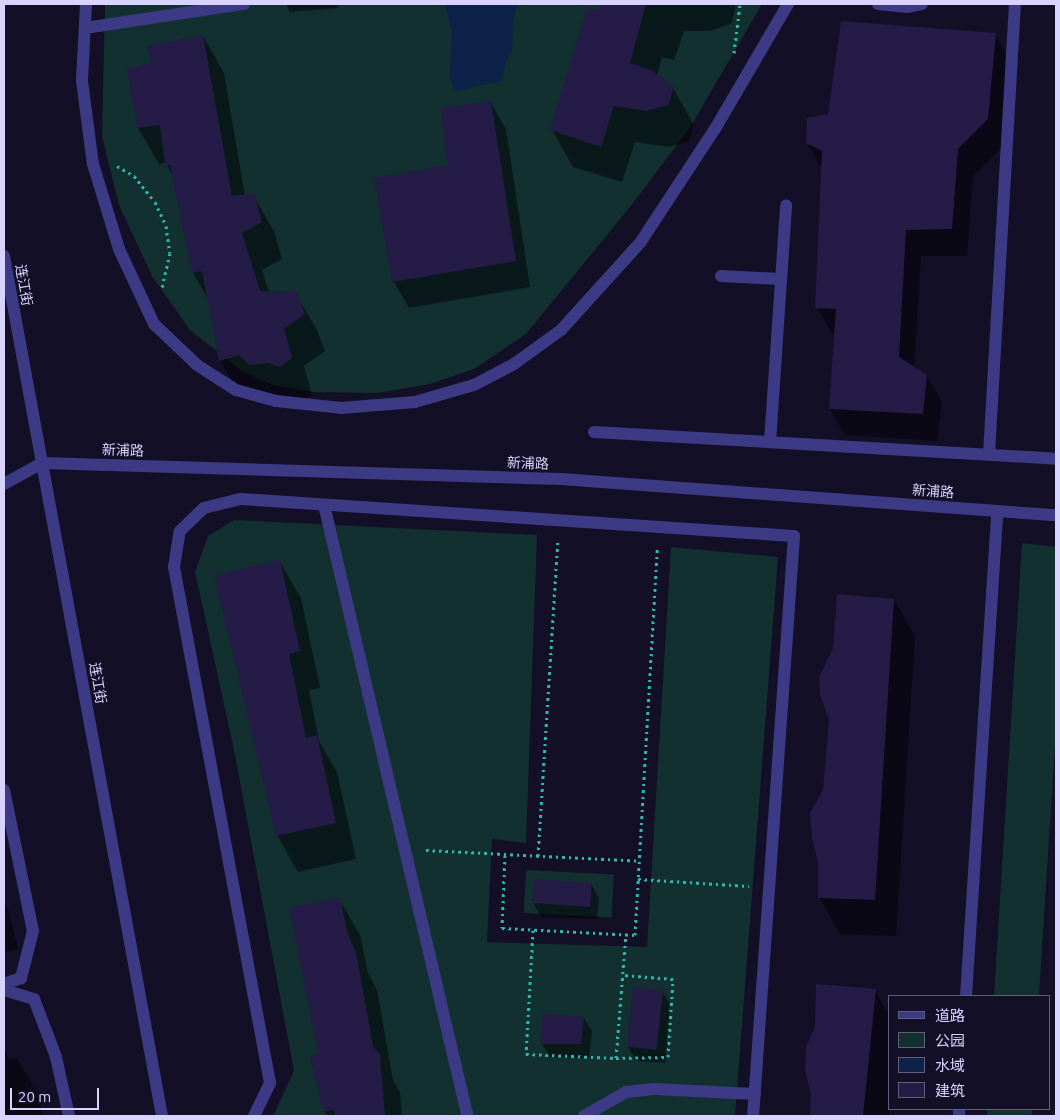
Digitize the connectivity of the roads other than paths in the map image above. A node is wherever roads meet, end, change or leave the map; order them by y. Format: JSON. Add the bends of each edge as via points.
{"nodes":[{"id":1,"x":86,"y":4,"type":"edge"},
{"id":2,"x":244,"y":4,"type":"edge"},
{"id":3,"x":788,"y":4,"type":"edge"},
{"id":4,"x":878,"y":4,"type":"edge"},
{"id":5,"x":922,"y":4,"type":"edge"},
{"id":6,"x":1015,"y":4,"type":"edge"},
{"id":7,"x":85,"y":28,"type":"junction"},
{"id":8,"x":786,"y":206,"type":"dead end"},
{"id":9,"x":4,"y":256,"type":"edge"},
{"id":10,"x":721,"y":276,"type":"dead end"},
{"id":11,"x":781,"y":279,"type":"junction"},
{"id":12,"x":594,"y":432,"type":"dead end"},
{"id":13,"x":770,"y":442,"type":"junction"},
{"id":14,"x":989,"y":454,"type":"junction"},
{"id":15,"x":1056,"y":459,"type":"edge"},
{"id":16,"x":42,"y":463,"type":"junction"},
{"id":17,"x":4,"y":484,"type":"edge"},
{"id":18,"x":324,"y":505,"type":"junction"},
{"id":19,"x":997,"y":511,"type":"junction"},
{"id":20,"x":1056,"y":514,"type":"edge"},
{"id":21,"x":4,"y":790,"type":"edge"},
{"id":22,"x":4,"y":984,"type":"edge"},
{"id":23,"x":4,"y":990,"type":"edge"},
{"id":24,"x":966,"y":995,"type":"edge"},
{"id":25,"x":755,"y":1094,"type":"junction"},
{"id":26,"x":469,"y":1115,"type":"edge"},
{"id":27,"x":69,"y":1116,"type":"edge"},
{"id":28,"x":162,"y":1116,"type":"edge"},
{"id":29,"x":254,"y":1116,"type":"edge"},
{"id":30,"x":584,"y":1116,"type":"edge"},
{"id":31,"x":753,"y":1116,"type":"edge"}],
"edges":[{"from":1,"to":7,"type":"street"},
{"from":2,"to":7,"type":"street"},
{"from":3,"to":7,"type":"street","via":[[715,129],[640,243],[561,330],[514,364],[474,385],[414,402],[341,408],[276,401],[236,390],[197,365],[154,324],[119,249],[93,164],[82,81]]},
{"from":4,"to":5,"type":"street","via":[[907,7]]},
{"from":6,"to":14,"type":"street"},
{"from":8,"to":11,"type":"street"},
{"from":9,"to":16,"type":"street","name":"连江街"},
{"from":10,"to":11,"type":"street"},
{"from":11,"to":13,"type":"street"},
{"from":12,"to":13,"type":"street"},
{"from":13,"to":14,"type":"street"},
{"from":14,"to":15,"type":"street"},
{"from":16,"to":17,"type":"street"},
{"from":16,"to":19,"type":"street","name":"新浦路","via":[[561,479]]},
{"from":16,"to":28,"type":"street","name":"连江街"},
{"from":18,"to":25,"type":"street","via":[[794,536]]},
{"from":18,"to":26,"type":"street"},
{"from":18,"to":29,"type":"street","via":[[241,499],[204,508],[180,531],[174,567],[270,1083]]},
{"from":19,"to":20,"type":"street","name":"新浦路"},
{"from":19,"to":24,"type":"street"},
{"from":21,"to":22,"type":"street","via":[[33,931],[21,978]]},
{"from":23,"to":27,"type":"street","via":[[34,999],[56,1057]]},
{"from":25,"to":30,"type":"street","via":[[626,1092]]},
{"from":25,"to":31,"type":"street"}]}
